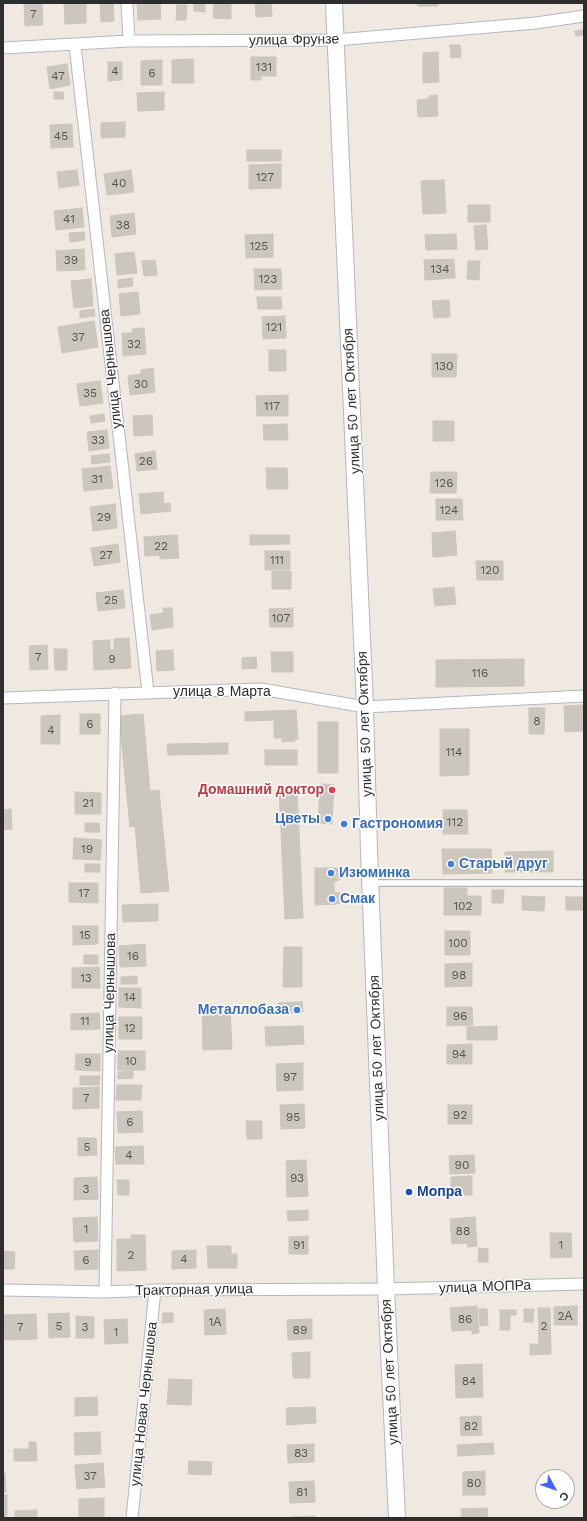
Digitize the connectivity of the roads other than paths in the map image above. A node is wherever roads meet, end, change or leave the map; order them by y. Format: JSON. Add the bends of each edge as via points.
{"nodes":[{"id":1,"x":127,"y":3,"type":"edge"},
{"id":2,"x":334,"y":3,"type":"edge"},
{"id":3,"x":584,"y":16,"type":"edge"},
{"id":4,"x":336,"y":40,"type":"junction"},
{"id":5,"x":129,"y":41,"type":"junction"},
{"id":6,"x":75,"y":45,"type":"junction"},
{"id":7,"x":3,"y":48,"type":"edge"},
{"id":8,"x":148,"y":692,"type":"junction"},
{"id":9,"x":115,"y":694,"type":"junction"},
{"id":10,"x":584,"y":696,"type":"edge"},
{"id":11,"x":3,"y":698,"type":"edge"},
{"id":12,"x":366,"y":707,"type":"junction"},
{"id":13,"x":370,"y":883,"type":"junction"},
{"id":14,"x":584,"y":883,"type":"edge"},
{"id":15,"x":584,"y":1284,"type":"edge"},
{"id":16,"x":386,"y":1289,"type":"junction"},
{"id":17,"x":3,"y":1290,"type":"edge"},
{"id":18,"x":155,"y":1290,"type":"junction"},
{"id":19,"x":105,"y":1292,"type":"junction"},
{"id":20,"x":132,"y":1518,"type":"edge"},
{"id":21,"x":397,"y":1518,"type":"edge"}],
"edges":[{"from":1,"to":5,"type":"street"},
{"from":2,"to":4,"type":"main road","name":"улица 50 лет Октября"},
{"from":3,"to":4,"type":"street","name":"улица Фрунзе","via":[[536,23]]},
{"from":4,"to":5,"type":"street","name":"улица Фрунзе"},
{"from":4,"to":12,"type":"main road","name":"улица 50 лет Октября"},
{"from":5,"to":6,"type":"street","name":"улица Фрунзе"},
{"from":6,"to":7,"type":"street","name":"улица Фрунзе"},
{"from":6,"to":8,"type":"street","name":"улица Чернышова"},
{"from":8,"to":9,"type":"street","name":"улица 8 Марта"},
{"from":8,"to":12,"type":"street","name":"улица 8 Марта","via":[[261,689]]},
{"from":9,"to":11,"type":"street","name":"улица 8 Марта"},
{"from":9,"to":19,"type":"street","name":"улица Чернышова"},
{"from":10,"to":12,"type":"street","name":"улица 8 Марта"},
{"from":12,"to":13,"type":"main road","name":"улица 50 лет Октября"},
{"from":13,"to":14,"type":"lane"},
{"from":13,"to":16,"type":"main road","name":"улица 50 лет Октября"},
{"from":15,"to":16,"type":"street","name":"улица МОПРа"},
{"from":16,"to":18,"type":"street","name":"Тракторная улица"},
{"from":16,"to":21,"type":"main road","name":"улица 50 лет Октября"},
{"from":17,"to":19,"type":"street","name":"Тракторная улица"},
{"from":18,"to":19,"type":"street","name":"Тракторная улица"},
{"from":18,"to":20,"type":"street","name":"улица Новая Чернышова"}]}
